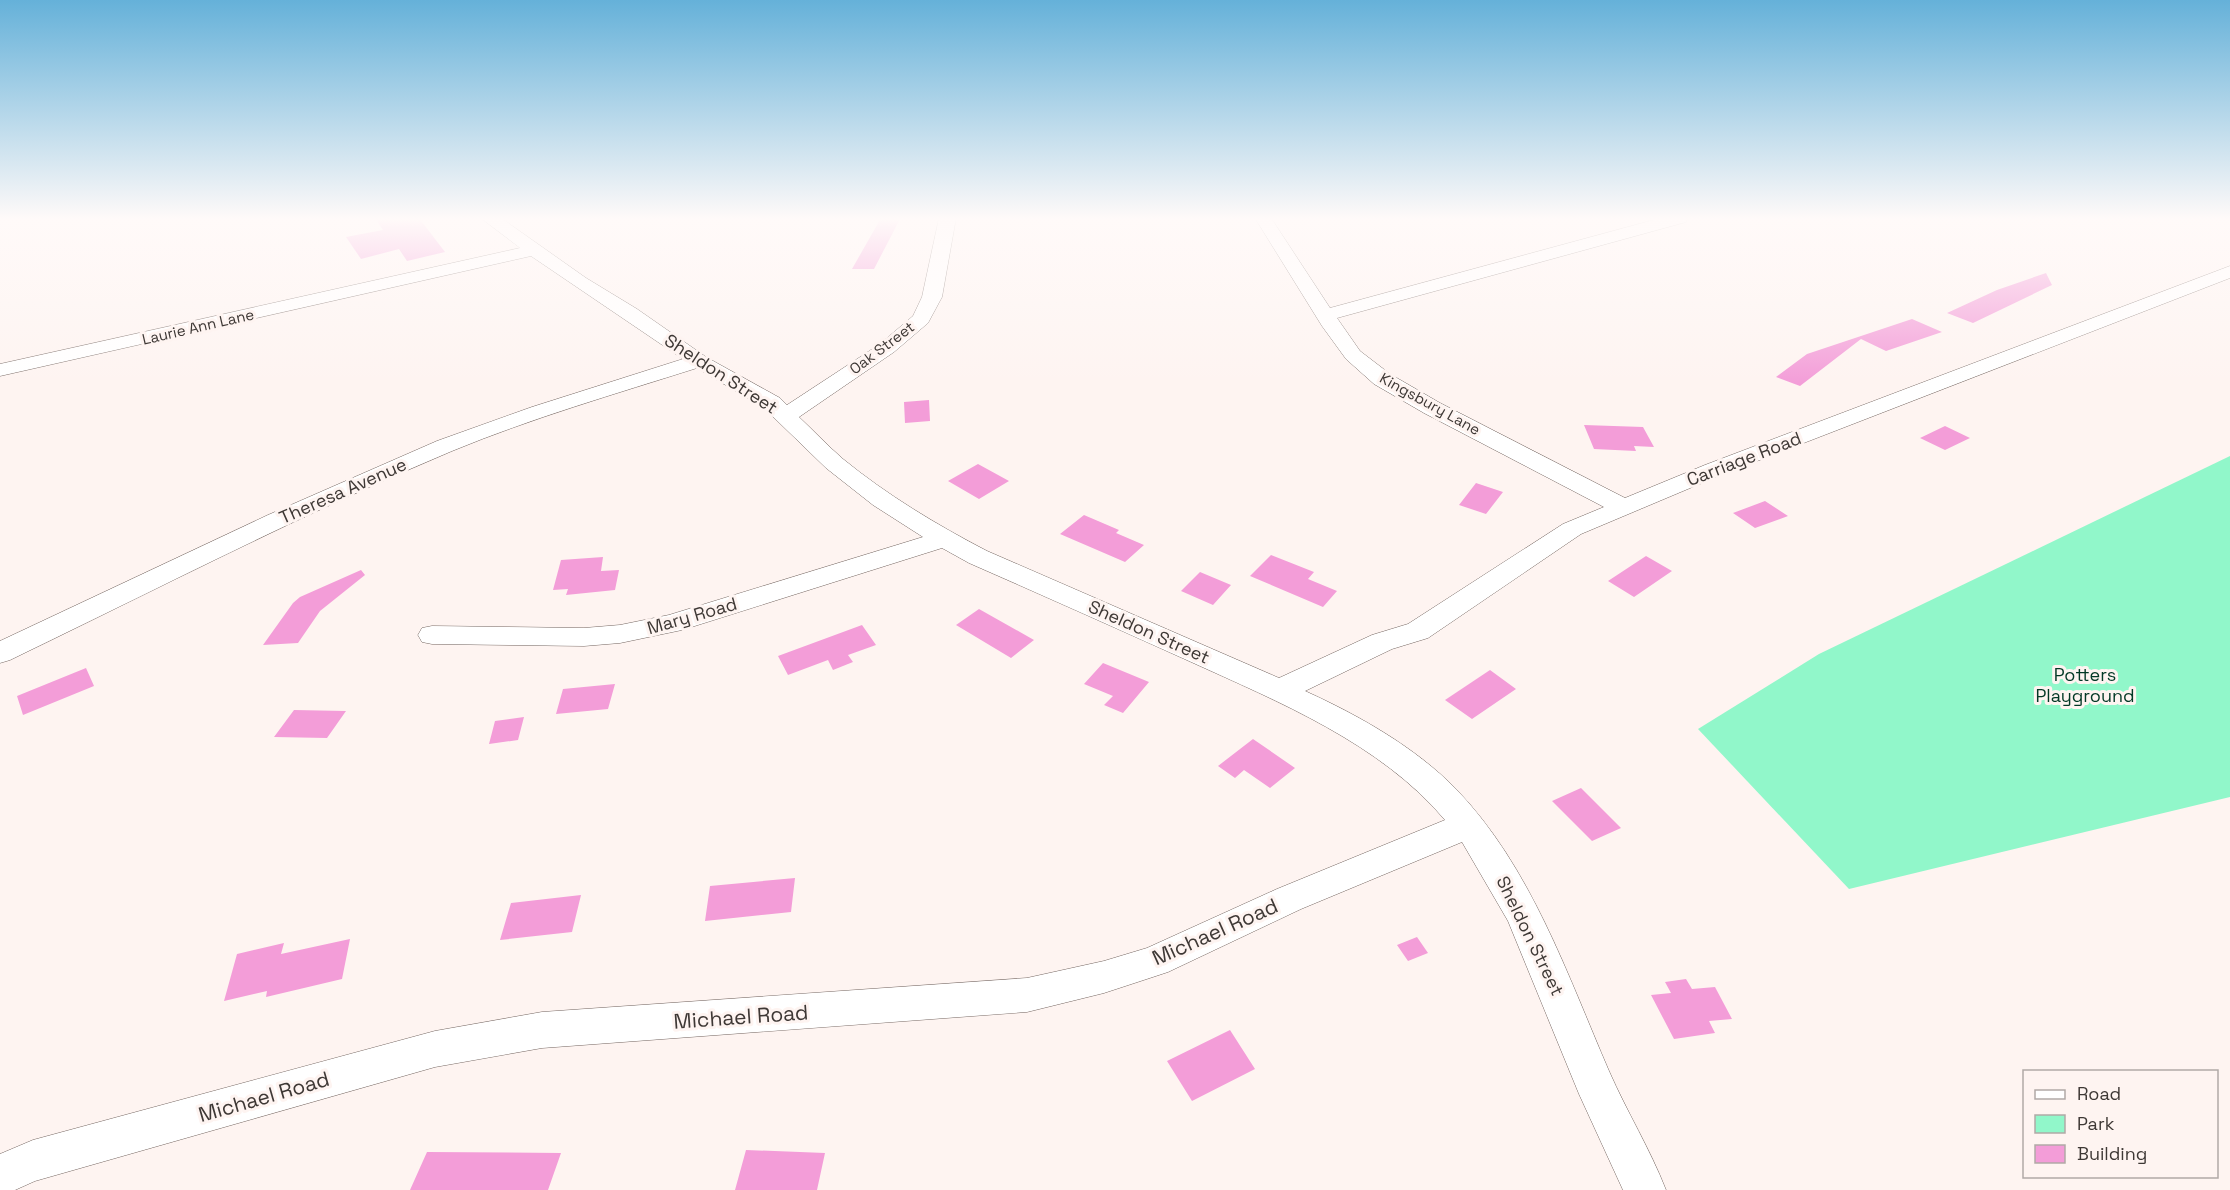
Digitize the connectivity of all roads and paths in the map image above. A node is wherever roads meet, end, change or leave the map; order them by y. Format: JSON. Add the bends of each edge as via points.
{"nodes":[{"id":1,"x":430,"y":274,"type":"edge"},
{"id":2,"x":570,"y":274,"type":"edge"},
{"id":3,"x":937,"y":274,"type":"edge"},
{"id":4,"x":1298,"y":274,"type":"edge"},
{"id":5,"x":1477,"y":274,"type":"edge"},
{"id":6,"x":2226,"y":274,"type":"edge"},
{"id":7,"x":1325,"y":315,"type":"junction"},
{"id":8,"x":699,"y":361,"type":"junction"},
{"id":9,"x":0,"y":370,"type":"edge"},
{"id":10,"x":786,"y":416,"type":"junction"},
{"id":11,"x":1624,"y":507,"type":"junction"},
{"id":12,"x":944,"y":539,"type":"junction"},
{"id":13,"x":432,"y":635,"type":"dead end"},
{"id":14,"x":0,"y":653,"type":"edge"},
{"id":15,"x":1280,"y":690,"type":"junction"},
{"id":16,"x":1468,"y":825,"type":"junction"},
{"id":17,"x":0,"y":1175,"type":"edge"},
{"id":18,"x":1645,"y":1190,"type":"edge"}],
"edges":[{"from":1,"to":9,"type":"street","name":"Laurie Ann Lane"},
{"from":2,"to":8,"type":"street","name":"Sheldon Street"},
{"from":3,"to":10,"type":"street","name":"Oak Street","via":[[932,297],[921,319],[887,348]]},
{"from":4,"to":7,"type":"street","name":"Kingsbury Lane"},
{"from":5,"to":7,"type":"street"},
{"from":6,"to":11,"type":"street","name":"Carriage Road"},
{"from":7,"to":11,"type":"street","name":"Kingsbury Lane","via":[[1353,355],[1382,379]]},
{"from":8,"to":10,"type":"street","name":"Sheldon Street","via":[[772,403]]},
{"from":8,"to":14,"type":"street","name":"Theresa Avenue","via":[[446,446],[291,514]]},
{"from":10,"to":12,"type":"street","name":"Sheldon Street","via":[[882,500]]},
{"from":11,"to":15,"type":"street","name":"Carriage Road","via":[[1572,529],[1418,631],[1382,642]]},
{"from":12,"to":13,"type":"street","name":"Mary Road","via":[[672,624],[620,634]]},
{"from":12,"to":15,"type":"street","name":"Sheldon Street"},
{"from":15,"to":16,"type":"street","name":"Sheldon Street","via":[[1405,764]]},
{"from":16,"to":17,"type":"street","name":"Michael Road","via":[[1288,899],[1155,961],[1104,977],[1027,995],[542,1030],[435,1050],[33,1161]]},
{"from":16,"to":18,"type":"street","name":"Sheldon Street","via":[[1522,911],[1556,984],[1593,1080]]}]}
